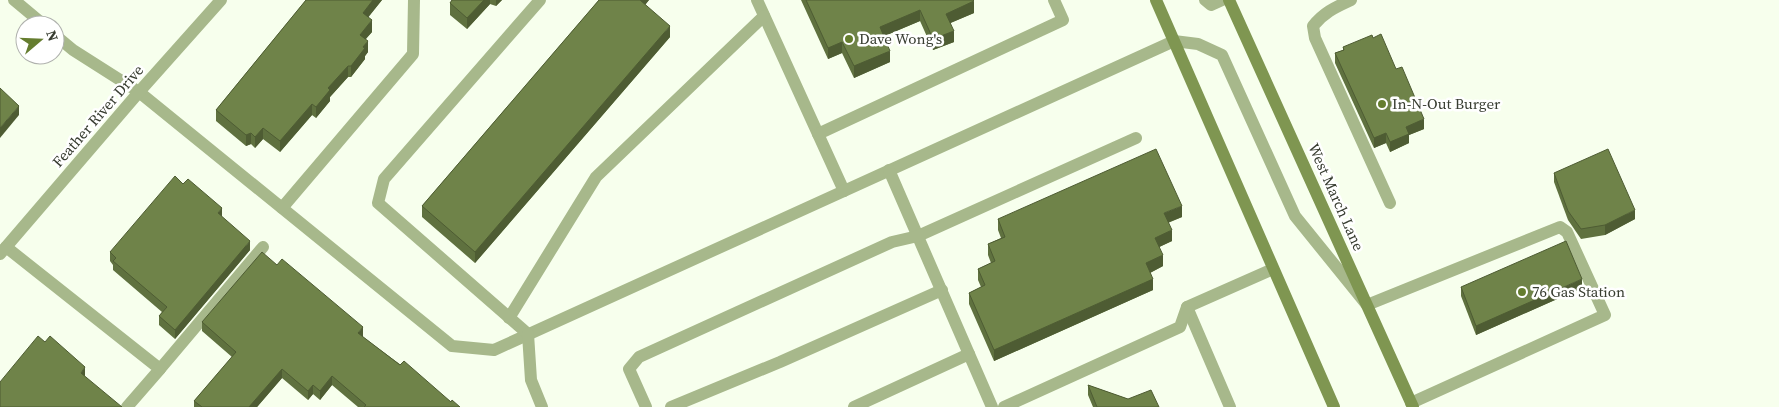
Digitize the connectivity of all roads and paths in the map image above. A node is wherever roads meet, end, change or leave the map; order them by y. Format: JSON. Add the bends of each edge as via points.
{"nodes":[{"id":1,"x":14,"y":0,"type":"edge"},
{"id":2,"x":221,"y":0,"type":"edge"},
{"id":3,"x":414,"y":0,"type":"edge"},
{"id":4,"x":540,"y":0,"type":"edge"},
{"id":5,"x":757,"y":0,"type":"edge"},
{"id":6,"x":1054,"y":0,"type":"edge"},
{"id":7,"x":1156,"y":0,"type":"edge"},
{"id":8,"x":1205,"y":0,"type":"edge"},
{"id":9,"x":1222,"y":0,"type":"edge"},
{"id":10,"x":1229,"y":0,"type":"edge"},
{"id":11,"x":1351,"y":0,"type":"edge"},
{"id":12,"x":32,"y":15,"type":"edge"},
{"id":13,"x":764,"y":16,"type":"junction"},
{"id":14,"x":1174,"y":41,"type":"junction"},
{"id":15,"x":65,"y":43,"type":"edge"},
{"id":16,"x":139,"y":92,"type":"junction"},
{"id":17,"x":818,"y":134,"type":"junction"},
{"id":18,"x":1136,"y":138,"type":"dead end"},
{"id":19,"x":889,"y":170,"type":"junction"},
{"id":20,"x":844,"y":191,"type":"junction"},
{"id":21,"x":1390,"y":204,"type":"dead end"},
{"id":22,"x":282,"y":208,"type":"junction"},
{"id":23,"x":918,"y":236,"type":"junction"},
{"id":24,"x":263,"y":247,"type":"dead end"},
{"id":25,"x":3,"y":251,"type":"edge"},
{"id":26,"x":1273,"y":269,"type":"junction"},
{"id":27,"x":942,"y":290,"type":"junction"},
{"id":28,"x":1367,"y":305,"type":"junction"},
{"id":29,"x":1187,"y":306,"type":"junction"},
{"id":30,"x":509,"y":318,"type":"junction"},
{"id":31,"x":528,"y":334,"type":"junction"},
{"id":32,"x":970,"y":354,"type":"junction"},
{"id":33,"x":160,"y":369,"type":"junction"},
{"id":34,"x":1412,"y":405,"type":"edge"},
{"id":35,"x":127,"y":407,"type":"edge"},
{"id":36,"x":542,"y":407,"type":"edge"},
{"id":37,"x":646,"y":407,"type":"edge"},
{"id":38,"x":670,"y":407,"type":"edge"},
{"id":39,"x":854,"y":407,"type":"edge"},
{"id":40,"x":992,"y":407,"type":"edge"},
{"id":41,"x":1004,"y":407,"type":"edge"},
{"id":42,"x":1230,"y":407,"type":"edge"},
{"id":43,"x":1334,"y":407,"type":"edge"}],
"edges":[{"from":1,"to":12,"type":"street"},
{"from":2,"to":16,"type":"street","name":"Feather River Drive"},
{"from":3,"to":22,"type":"street","via":[[413,54]]},
{"from":4,"to":30,"type":"street","via":[[384,179],[378,203]]},
{"from":5,"to":13,"type":"street"},
{"from":6,"to":17,"type":"street","via":[[1063,20]]},
{"from":7,"to":14,"type":"main road"},
{"from":8,"to":9,"type":"street","via":[[1211,5]]},
{"from":10,"to":28,"type":"main road","name":"West March Lane"},
{"from":11,"to":21,"type":"street","via":[[1320,16],[1313,26],[1315,38]]},
{"from":13,"to":17,"type":"street"},
{"from":13,"to":30,"type":"street","via":[[596,177]]},
{"from":14,"to":19,"type":"street"},
{"from":14,"to":26,"type":"main road"},
{"from":14,"to":28,"type":"street","via":[[1198,44],[1222,55],[1295,216]]},
{"from":15,"to":16,"type":"street"},
{"from":16,"to":22,"type":"street"},
{"from":16,"to":25,"type":"street","name":"Feather River Drive"},
{"from":17,"to":20,"type":"street"},
{"from":18,"to":23,"type":"street"},
{"from":19,"to":20,"type":"street"},
{"from":19,"to":23,"type":"street"},
{"from":20,"to":31,"type":"street"},
{"from":22,"to":31,"type":"street","via":[[452,346],[494,350]]},
{"from":23,"to":27,"type":"street"},
{"from":23,"to":37,"type":"street","via":[[892,242],[639,357],[629,368]]},
{"from":24,"to":33,"type":"street"},
{"from":25,"to":33,"type":"street"},
{"from":26,"to":29,"type":"street"},
{"from":26,"to":43,"type":"main road"},
{"from":27,"to":32,"type":"street"},
{"from":27,"to":38,"type":"street"},
{"from":28,"to":34,"type":"main road","name":"West March Lane"},
{"from":28,"to":34,"type":"street","via":[[1560,227],[1567,232],[1605,315]]},
{"from":29,"to":41,"type":"street","via":[[1180,327]]},
{"from":29,"to":42,"type":"street"},
{"from":30,"to":31,"type":"street"},
{"from":31,"to":36,"type":"street","via":[[531,380]]},
{"from":32,"to":39,"type":"street"},
{"from":32,"to":40,"type":"street"},
{"from":33,"to":35,"type":"street"}]}
